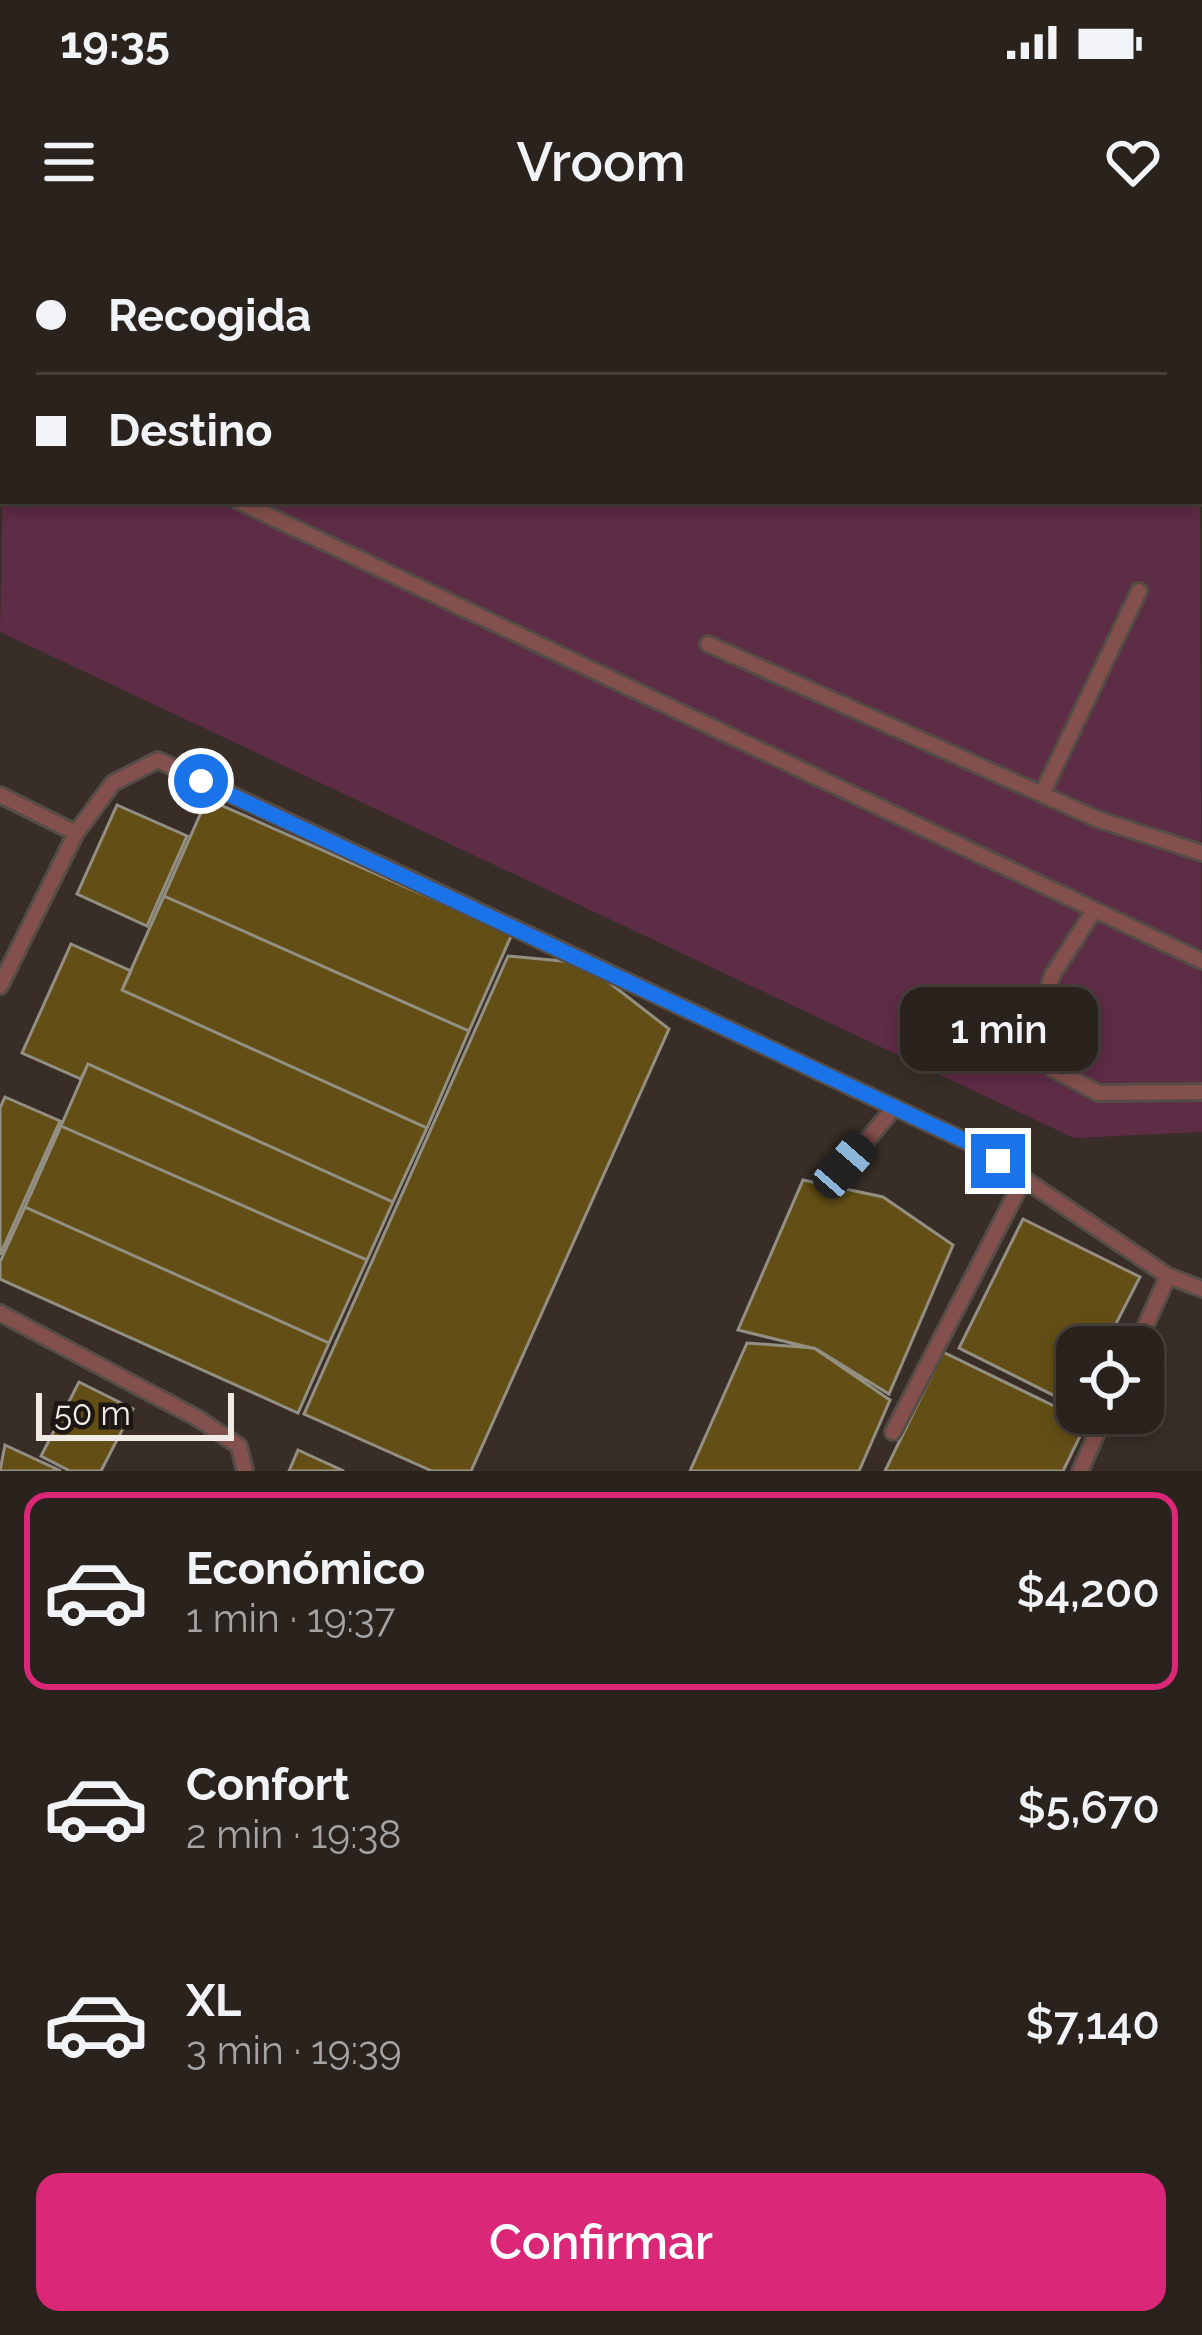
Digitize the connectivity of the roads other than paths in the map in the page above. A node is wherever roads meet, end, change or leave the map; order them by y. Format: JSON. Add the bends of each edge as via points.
{"nodes":[{"id":1,"x":244,"y":504,"type":"edge"},
{"id":2,"x":1139,"y":591,"type":"dead end"},
{"id":3,"x":708,"y":644,"type":"dead end"},
{"id":4,"x":1042,"y":794,"type":"junction"},
{"id":5,"x":0,"y":796,"type":"edge"},
{"id":6,"x":76,"y":833,"type":"junction"},
{"id":7,"x":1202,"y":853,"type":"edge"},
{"id":8,"x":1093,"y":912,"type":"junction"},
{"id":9,"x":1202,"y":961,"type":"edge"},
{"id":10,"x":0,"y":986,"type":"edge"},
{"id":11,"x":1202,"y":1092,"type":"edge"},
{"id":12,"x":894,"y":1108,"type":"junction"},
{"id":13,"x":844,"y":1166,"type":"dead end"},
{"id":14,"x":1024,"y":1178,"type":"junction"},
{"id":15,"x":1168,"y":1276,"type":"junction"},
{"id":16,"x":1202,"y":1289,"type":"edge"},
{"id":17,"x":0,"y":1313,"type":"edge"},
{"id":18,"x":1145,"y":1326,"type":"edge"},
{"id":19,"x":893,"y":1432,"type":"dead end"},
{"id":20,"x":1097,"y":1434,"type":"edge"},
{"id":21,"x":245,"y":1471,"type":"edge"},
{"id":22,"x":1080,"y":1471,"type":"edge"}],
"edges":[{"from":1,"to":8,"type":"lane"},
{"from":2,"to":4,"type":"lane"},
{"from":3,"to":4,"type":"lane"},
{"from":4,"to":7,"type":"lane"},
{"from":5,"to":6,"type":"lane"},
{"from":6,"to":10,"type":"lane"},
{"from":6,"to":12,"type":"lane","via":[[113,783],[158,760]]},
{"from":8,"to":9,"type":"lane"},
{"from":8,"to":11,"type":"lane","via":[[1053,974],[1035,1025],[1052,1069],[1098,1094]]},
{"from":12,"to":13,"type":"lane"},
{"from":12,"to":14,"type":"lane"},
{"from":14,"to":15,"type":"lane"},
{"from":14,"to":19,"type":"lane"},
{"from":15,"to":16,"type":"lane"},
{"from":15,"to":18,"type":"lane"},
{"from":17,"to":21,"type":"lane","via":[[219,1432],[239,1446]]},
{"from":20,"to":22,"type":"lane"}]}
